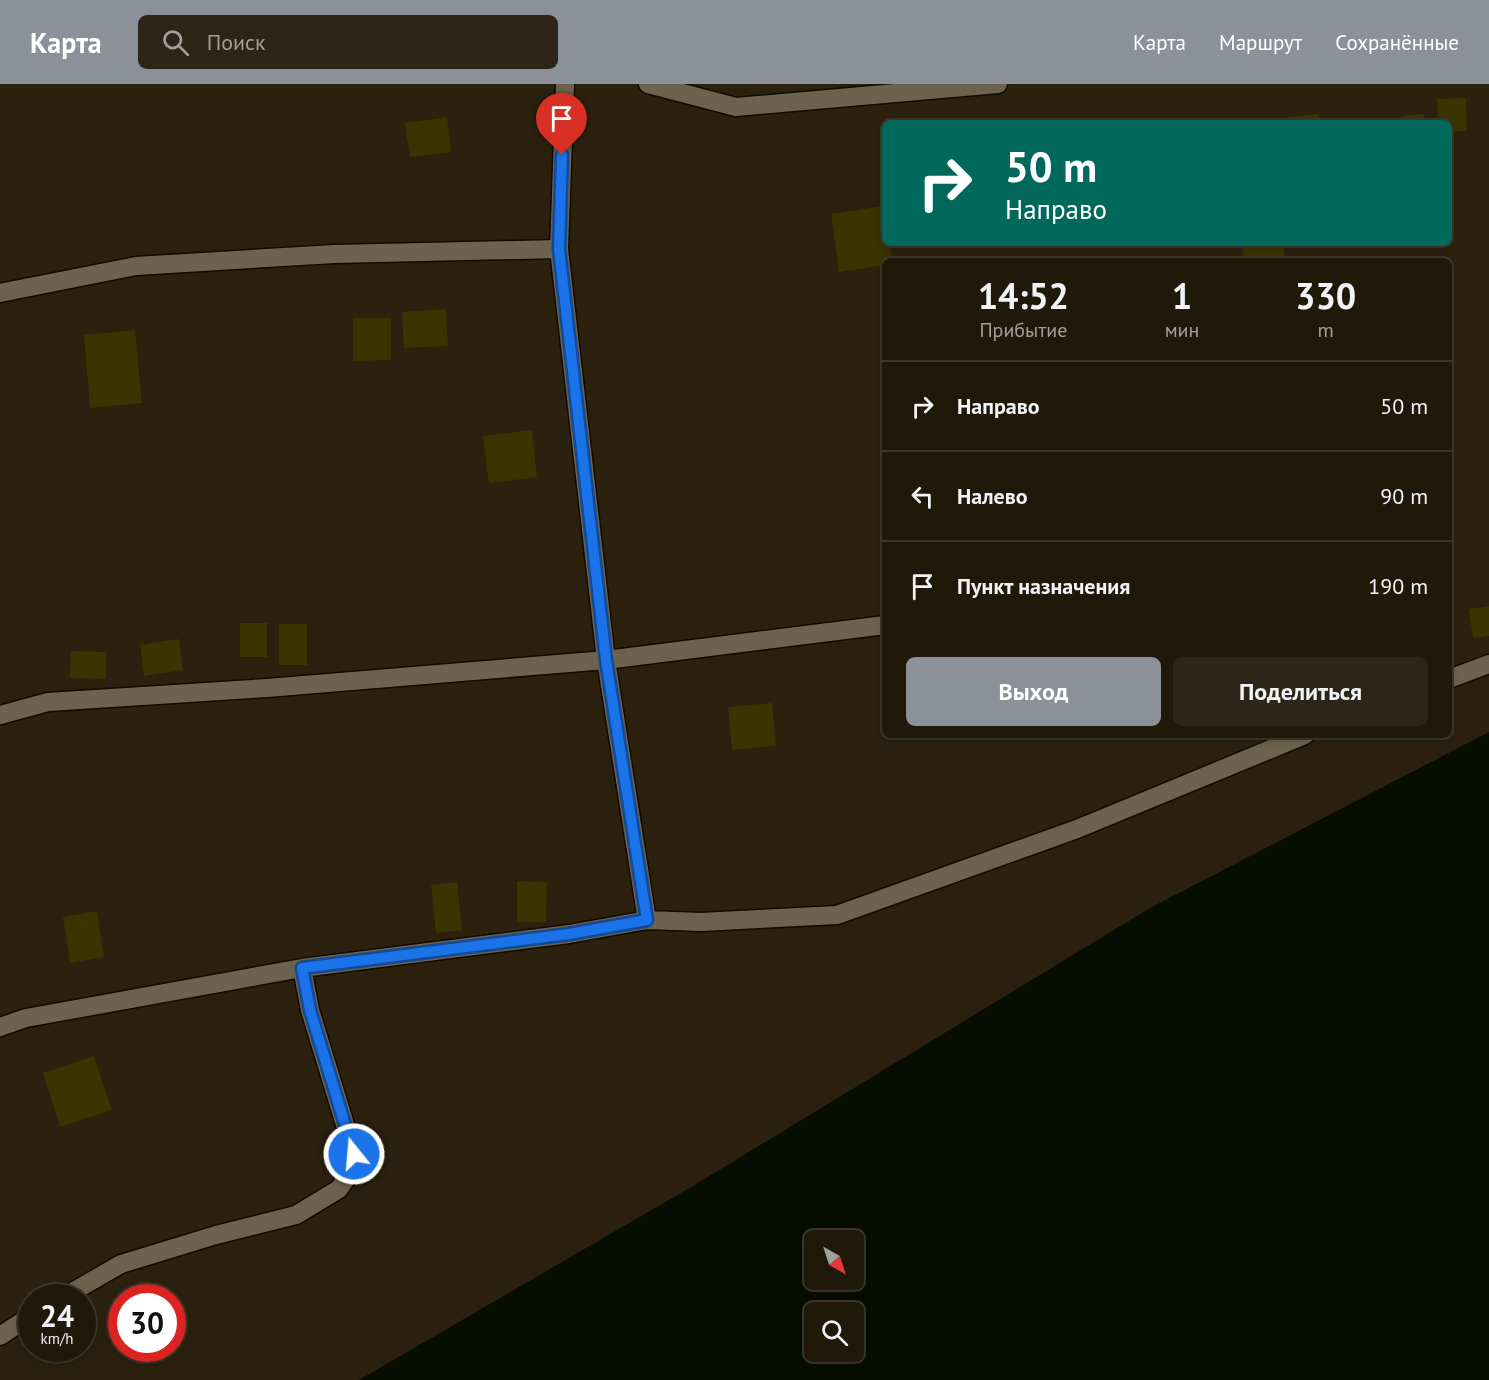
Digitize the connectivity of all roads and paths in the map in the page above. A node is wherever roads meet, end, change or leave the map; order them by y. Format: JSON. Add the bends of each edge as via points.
{"nodes":[{"id":1,"x":565,"y":84,"type":"edge"},
{"id":2,"x":648,"y":84,"type":"edge"},
{"id":3,"x":998,"y":84,"type":"edge"},
{"id":4,"x":559,"y":249,"type":"junction"},
{"id":5,"x":0,"y":293,"type":"edge"},
{"id":6,"x":882,"y":625,"type":"edge"},
{"id":7,"x":606,"y":660,"type":"junction"},
{"id":8,"x":1489,"y":664,"type":"edge"},
{"id":9,"x":1452,"y":678,"type":"edge"},
{"id":10,"x":0,"y":715,"type":"edge"},
{"id":11,"x":1298,"y":738,"type":"edge"},
{"id":12,"x":647,"y":920,"type":"junction"},
{"id":13,"x":302,"y":968,"type":"junction"},
{"id":14,"x":0,"y":1027,"type":"edge"},
{"id":15,"x":86,"y":1284,"type":"edge"},
{"id":16,"x":18,"y":1324,"type":"edge"},
{"id":17,"x":0,"y":1336,"type":"edge"}],
"edges":[{"from":1,"to":4,"type":"street"},
{"from":2,"to":3,"type":"street","via":[[736,107]]},
{"from":4,"to":5,"type":"street","via":[[334,254],[136,266]]},
{"from":4,"to":7,"type":"street"},
{"from":6,"to":7,"type":"street"},
{"from":7,"to":10,"type":"street","via":[[48,702]]},
{"from":7,"to":12,"type":"street"},
{"from":8,"to":9,"type":"street"},
{"from":11,"to":12,"type":"street","via":[[1077,829],[837,915]]},
{"from":12,"to":13,"type":"street","via":[[569,934]]},
{"from":13,"to":14,"type":"street","via":[[26,1018]]},
{"from":13,"to":15,"type":"street","via":[[310,1010],[354,1154],[350,1173],[339,1189],[296,1215],[216,1234],[121,1264]]},
{"from":16,"to":17,"type":"street"}]}
